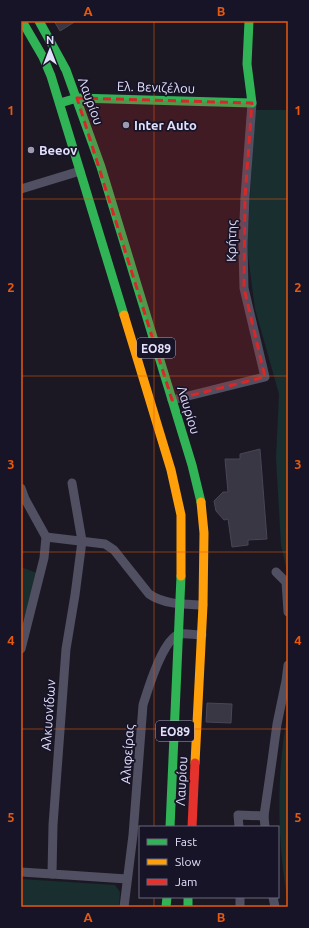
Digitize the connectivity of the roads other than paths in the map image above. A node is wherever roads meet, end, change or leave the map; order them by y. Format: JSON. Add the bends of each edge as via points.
{"nodes":[{"id":1,"x":22,"y":21,"type":"edge"},
{"id":2,"x":39,"y":21,"type":"edge"},
{"id":3,"x":247,"y":21,"type":"edge"},
{"id":4,"x":76,"y":98,"type":"junction"},
{"id":5,"x":60,"y":103,"type":"junction"},
{"id":6,"x":252,"y":103,"type":"junction"},
{"id":7,"x":80,"y":172,"type":"junction"},
{"id":8,"x":21,"y":189,"type":"edge"},
{"id":9,"x":172,"y":400,"type":"junction"},
{"id":10,"x":72,"y":483,"type":"dead end"},
{"id":11,"x":21,"y":488,"type":"edge"},
{"id":12,"x":46,"y":537,"type":"junction"},
{"id":13,"x":82,"y":541,"type":"junction"},
{"id":14,"x":276,"y":572,"type":"dead end"},
{"id":15,"x":181,"y":603,"type":"junction"},
{"id":16,"x":203,"y":605,"type":"junction"},
{"id":17,"x":288,"y":612,"type":"edge"},
{"id":18,"x":180,"y":634,"type":"junction"},
{"id":19,"x":202,"y":635,"type":"junction"},
{"id":20,"x":21,"y":649,"type":"edge"},
{"id":21,"x":288,"y":665,"type":"edge"},
{"id":22,"x":264,"y":816,"type":"junction"},
{"id":23,"x":170,"y":826,"type":"edge"},
{"id":24,"x":192,"y":826,"type":"edge"},
{"id":25,"x":239,"y":826,"type":"edge"},
{"id":26,"x":265,"y":826,"type":"edge"},
{"id":27,"x":21,"y":872,"type":"edge"},
{"id":28,"x":52,"y":874,"type":"junction"},
{"id":29,"x":127,"y":879,"type":"junction"},
{"id":30,"x":124,"y":907,"type":"edge"}],
"edges":[{"from":1,"to":5,"type":"main road","name":"Λαυρίου","number":"ΕΟ89","via":[[43,57]]},
{"from":2,"to":4,"type":"main road","name":"Λαυρίου","number":"ΕΟ89","via":[[66,70]]},
{"from":3,"to":6,"type":"main road","via":[[247,64]]},
{"from":4,"to":5,"type":"main road","name":"Ελ. Βενιζέλου"},
{"from":4,"to":6,"type":"main road","name":"Ελ. Βενιζέλου"},
{"from":4,"to":9,"type":"main road","name":"Λαυρίου","number":"ΕΟ89","via":[[101,167]]},
{"from":5,"to":7,"type":"main road","name":"Λαυρίου","number":"ΕΟ89"},
{"from":6,"to":9,"type":"street","name":"Κρήτης","via":[[245,197],[244,288],[265,377]]},
{"from":7,"to":8,"type":"street"},
{"from":7,"to":15,"type":"main road","name":"Λαυρίου","number":"ΕΟ89","via":[[171,470],[182,532]]},
{"from":9,"to":16,"type":"main road","name":"Λαυρίου","number":"ΕΟ89","via":[[196,479],[202,510]]},
{"from":10,"to":13,"type":"street","name":"Αλκυονίδων"},
{"from":11,"to":12,"type":"street"},
{"from":12,"to":13,"type":"street"},
{"from":12,"to":20,"type":"street","via":[[44,558]]},
{"from":13,"to":15,"type":"street","via":[[105,544],[114,550],[154,598]]},
{"from":13,"to":28,"type":"street","name":"Αλκυονίδων","via":[[66,649],[53,825]]},
{"from":14,"to":17,"type":"street","via":[[286,582]]},
{"from":15,"to":16,"type":"street"},
{"from":15,"to":18,"type":"main road","name":"Λαυρίου","number":"ΕΟ89"},
{"from":16,"to":19,"type":"main road","name":"Λαυρίου","number":"ΕΟ89"},
{"from":18,"to":19,"type":"street"},
{"from":18,"to":23,"type":"main road","name":"Λαυρίου","number":"ΕΟ89"},
{"from":18,"to":29,"type":"street","name":"Αλιφείρας","via":[[171,640],[159,660],[143,705]]},
{"from":19,"to":24,"type":"main road","name":"Λαυρίου","number":"ΕΟ89"},
{"from":21,"to":22,"type":"street"},
{"from":22,"to":25,"type":"street","via":[[238,815]]},
{"from":22,"to":26,"type":"street"},
{"from":27,"to":28,"type":"street"},
{"from":28,"to":29,"type":"street"},
{"from":29,"to":30,"type":"street","name":"Αλιφείρας"}]}
